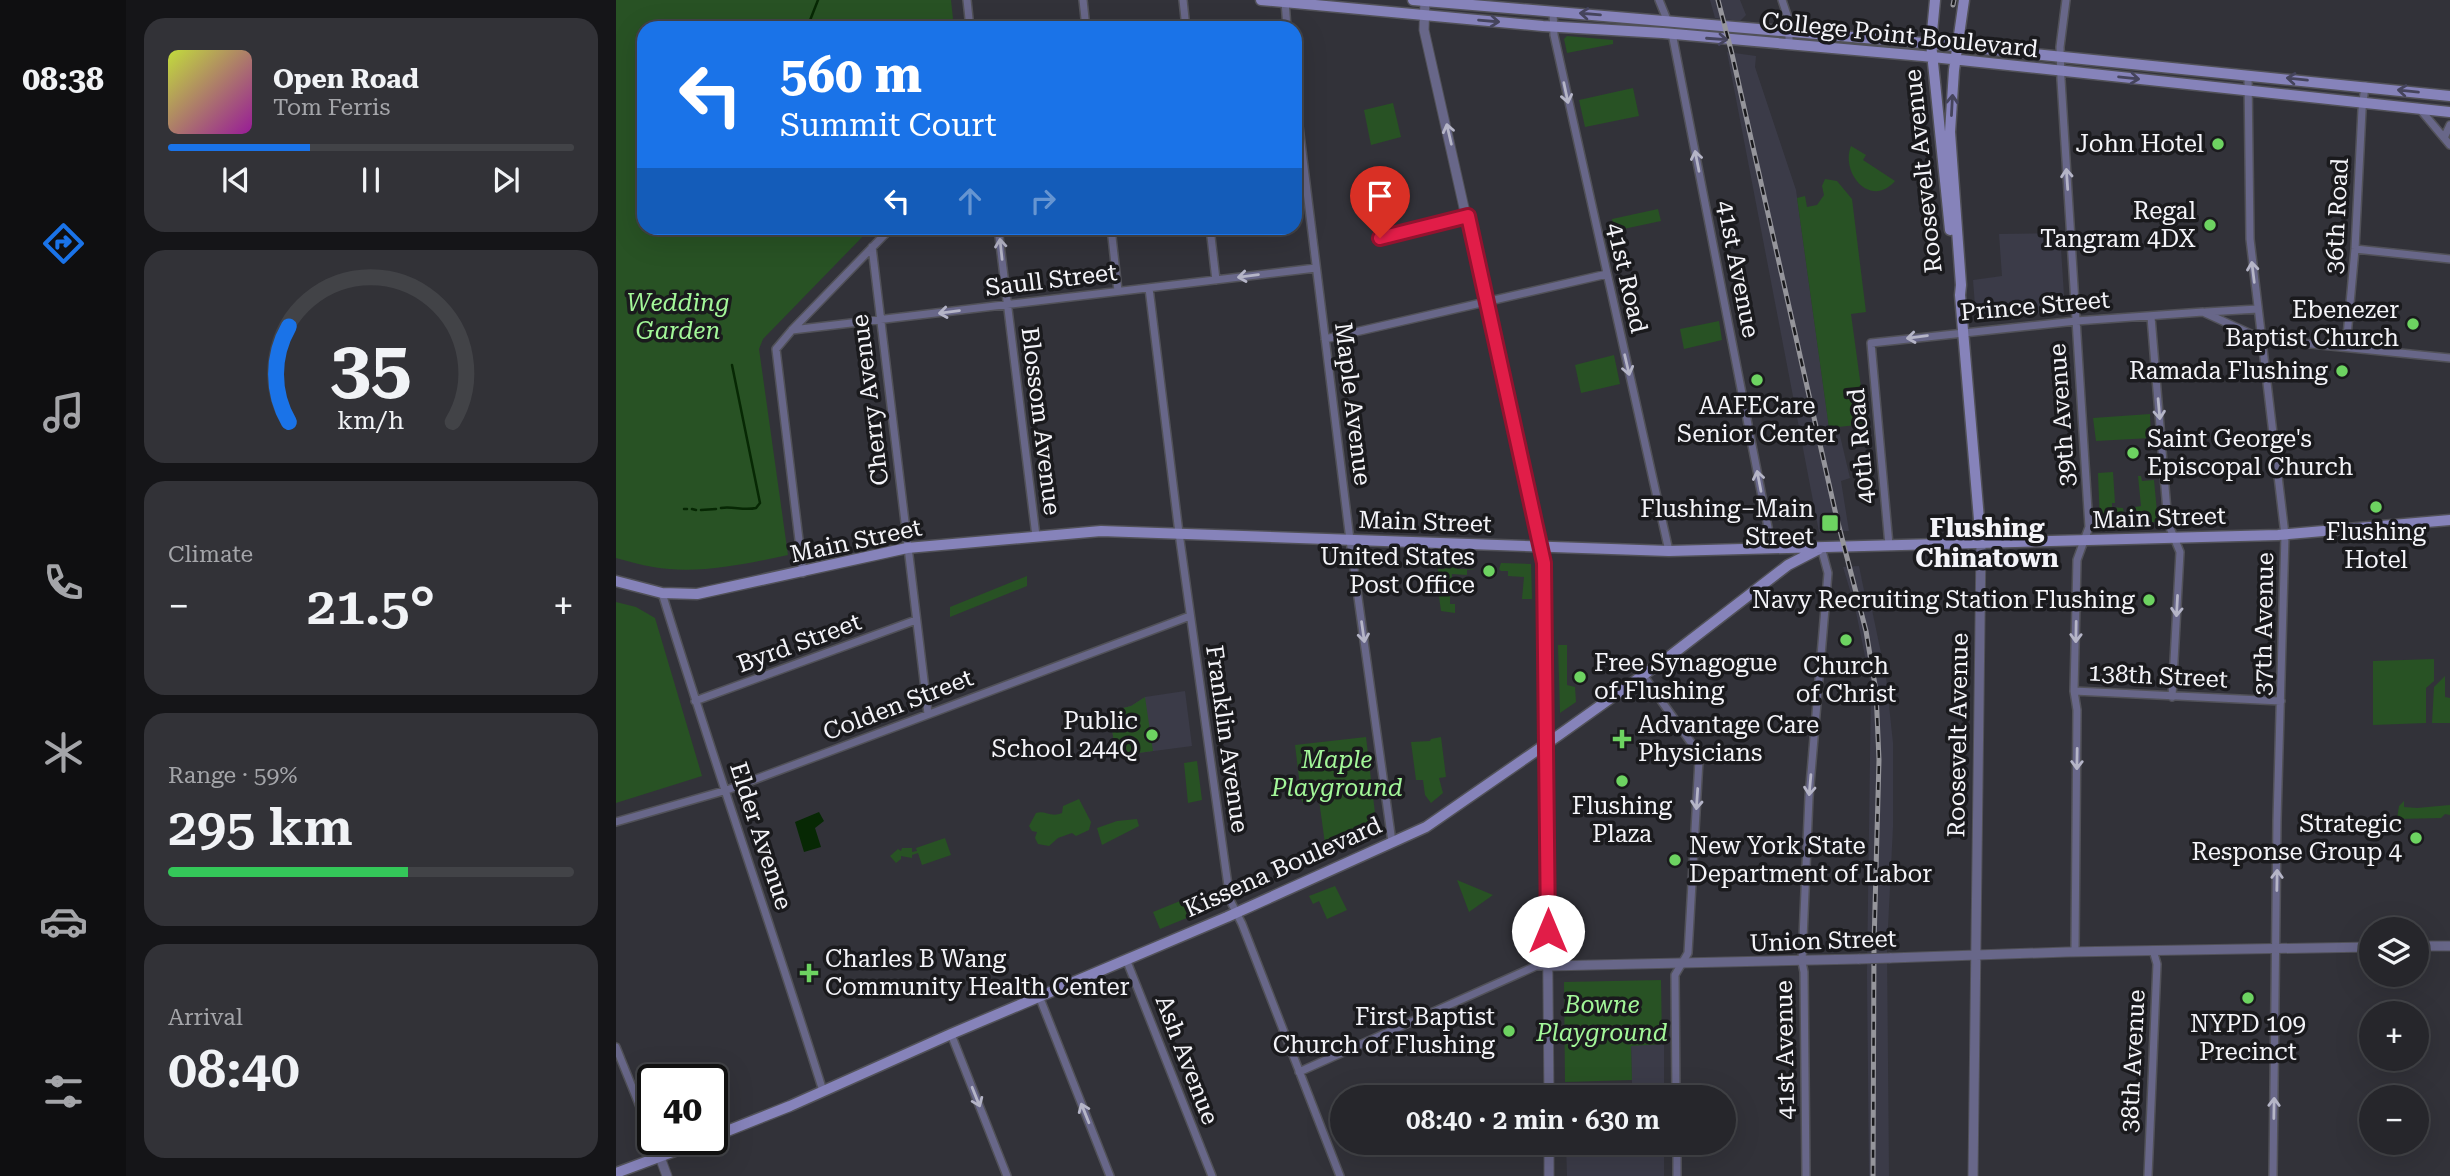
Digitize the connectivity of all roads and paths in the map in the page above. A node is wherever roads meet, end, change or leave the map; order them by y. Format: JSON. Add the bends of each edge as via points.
{"nodes":[{"id":1,"x":967,"y":0,"type":"edge"},
{"id":2,"x":1083,"y":0,"type":"edge"},
{"id":3,"x":1183,"y":0,"type":"edge"},
{"id":4,"x":1261,"y":0,"type":"edge"},
{"id":5,"x":1413,"y":0,"type":"edge"},
{"id":6,"x":1659,"y":0,"type":"edge"},
{"id":7,"x":1782,"y":0,"type":"edge"},
{"id":8,"x":1935,"y":0,"type":"edge"},
{"id":9,"x":1964,"y":0,"type":"edge"},
{"id":10,"x":2066,"y":0,"type":"edge"},
{"id":11,"x":1285,"y":1,"type":"edge"},
{"id":12,"x":1425,"y":1,"type":"edge"},
{"id":13,"x":1553,"y":12,"type":"junction"},
{"id":14,"x":1424,"y":15,"type":"junction"},
{"id":15,"x":969,"y":21,"type":"edge"},
{"id":16,"x":1085,"y":21,"type":"edge"},
{"id":17,"x":1185,"y":21,"type":"edge"},
{"id":18,"x":1286,"y":21,"type":"edge"},
{"id":19,"x":1668,"y":21,"type":"junction"},
{"id":20,"x":1553,"y":26,"type":"junction"},
{"id":21,"x":1789,"y":31,"type":"junction"},
{"id":22,"x":1673,"y":34,"type":"junction"},
{"id":23,"x":1931,"y":43,"type":"junction"},
{"id":24,"x":1789,"y":44,"type":"junction"},
{"id":25,"x":1957,"y":46,"type":"junction"},
{"id":26,"x":1932,"y":57,"type":"junction"},
{"id":27,"x":2060,"y":57,"type":"junction"},
{"id":28,"x":1955,"y":61,"type":"junction"},
{"id":29,"x":2061,"y":71,"type":"junction"},
{"id":30,"x":2248,"y":75,"type":"junction"},
{"id":31,"x":2365,"y":86,"type":"junction"},
{"id":32,"x":2248,"y":90,"type":"junction"},
{"id":33,"x":2450,"y":96,"type":"edge"},
{"id":34,"x":2363,"y":102,"type":"junction"},
{"id":35,"x":2417,"y":107,"type":"junction"},
{"id":36,"x":2450,"y":112,"type":"edge"},
{"id":37,"x":2450,"y":125,"type":"edge"},
{"id":38,"x":2444,"y":138,"type":"junction"},
{"id":39,"x":2450,"y":145,"type":"edge"},
{"id":40,"x":1302,"y":152,"type":"edge"},
{"id":41,"x":1468,"y":216,"type":"junction"},
{"id":42,"x":884,"y":235,"type":"edge"},
{"id":43,"x":999,"y":235,"type":"edge"},
{"id":44,"x":1112,"y":235,"type":"edge"},
{"id":45,"x":1211,"y":235,"type":"edge"},
{"id":46,"x":1380,"y":238,"type":"dead end"},
{"id":47,"x":872,"y":247,"type":"junction"},
{"id":48,"x":2355,"y":249,"type":"junction"},
{"id":49,"x":2450,"y":259,"type":"edge"},
{"id":50,"x":1316,"y":268,"type":"junction"},
{"id":51,"x":1606,"y":274,"type":"junction"},
{"id":52,"x":1216,"y":280,"type":"junction"},
{"id":53,"x":1149,"y":288,"type":"junction"},
{"id":54,"x":1118,"y":291,"type":"junction"},
{"id":55,"x":1959,"y":295,"type":"junction"},
{"id":56,"x":1486,"y":300,"type":"junction"},
{"id":57,"x":1007,"y":304,"type":"junction"},
{"id":58,"x":2258,"y":309,"type":"junction"},
{"id":59,"x":2203,"y":312,"type":"junction"},
{"id":60,"x":2151,"y":317,"type":"junction"},
{"id":61,"x":879,"y":321,"type":"junction"},
{"id":62,"x":2076,"y":321,"type":"junction"},
{"id":63,"x":792,"y":330,"type":"junction"},
{"id":64,"x":1963,"y":332,"type":"junction"},
{"id":65,"x":1325,"y":339,"type":"junction"},
{"id":66,"x":2262,"y":339,"type":"junction"},
{"id":67,"x":1871,"y":343,"type":"joint"},
{"id":68,"x":2346,"y":347,"type":"junction"},
{"id":69,"x":2450,"y":358,"type":"edge"},
{"id":70,"x":2450,"y":520,"type":"edge"},
{"id":71,"x":1179,"y":533,"type":"junction"},
{"id":72,"x":2285,"y":534,"type":"junction"},
{"id":73,"x":1036,"y":536,"type":"junction"},
{"id":74,"x":2174,"y":539,"type":"junction"},
{"id":75,"x":1350,"y":540,"type":"junction"},
{"id":76,"x":2084,"y":541,"type":"junction"},
{"id":77,"x":1981,"y":543,"type":"junction"},
{"id":78,"x":1889,"y":545,"type":"junction"},
{"id":79,"x":1541,"y":547,"type":"junction"},
{"id":80,"x":1821,"y":547,"type":"junction"},
{"id":81,"x":907,"y":548,"type":"junction"},
{"id":82,"x":1772,"y":548,"type":"junction"},
{"id":83,"x":1669,"y":551,"type":"junction"},
{"id":84,"x":803,"y":573,"type":"junction"},
{"id":85,"x":616,"y":581,"type":"edge"},
{"id":86,"x":662,"y":593,"type":"junction"},
{"id":87,"x":1191,"y":616,"type":"junction"},
{"id":88,"x":916,"y":620,"type":"junction"},
{"id":89,"x":1643,"y":675,"type":"junction"},
{"id":90,"x":2074,"y":691,"type":"junction"},
{"id":91,"x":2172,"y":697,"type":"junction"},
{"id":92,"x":695,"y":701,"type":"junction"},
{"id":93,"x":2281,"y":701,"type":"junction"},
{"id":94,"x":928,"y":714,"type":"junction"},
{"id":95,"x":1546,"y":744,"type":"junction"},
{"id":96,"x":727,"y":790,"type":"junction"},
{"id":97,"x":616,"y":822,"type":"edge"},
{"id":98,"x":1392,"y":842,"type":"junction"},
{"id":99,"x":1236,"y":912,"type":"junction"},
{"id":100,"x":2429,"y":946,"type":"edge"},
{"id":101,"x":2450,"y":946,"type":"edge"},
{"id":102,"x":2359,"y":947,"type":"edge"},
{"id":103,"x":2277,"y":948,"type":"junction"},
{"id":104,"x":2153,"y":950,"type":"junction"},
{"id":105,"x":2075,"y":951,"type":"junction"},
{"id":106,"x":1976,"y":956,"type":"junction"},
{"id":107,"x":1126,"y":959,"type":"junction"},
{"id":108,"x":1802,"y":962,"type":"junction"},
{"id":109,"x":1682,"y":964,"type":"junction"},
{"id":110,"x":1548,"y":966,"type":"junction"},
{"id":111,"x":1039,"y":996,"type":"junction"},
{"id":112,"x":951,"y":1034,"type":"junction"},
{"id":113,"x":616,"y":1047,"type":"edge"},
{"id":114,"x":1299,"y":1072,"type":"junction"},
{"id":115,"x":1549,"y":1085,"type":"edge"},
{"id":116,"x":1676,"y":1085,"type":"edge"},
{"id":117,"x":823,"y":1091,"type":"junction"},
{"id":118,"x":637,"y":1099,"type":"edge"},
{"id":119,"x":728,"y":1131,"type":"edge"},
{"id":120,"x":665,"y":1155,"type":"edge"},
{"id":121,"x":1549,"y":1155,"type":"edge"},
{"id":122,"x":1677,"y":1155,"type":"edge"},
{"id":123,"x":660,"y":1157,"type":"junction"},
{"id":124,"x":616,"y":1173,"type":"edge"},
{"id":125,"x":667,"y":1176,"type":"edge"},
{"id":126,"x":1007,"y":1176,"type":"edge"},
{"id":127,"x":1110,"y":1176,"type":"edge"},
{"id":128,"x":1212,"y":1176,"type":"edge"},
{"id":129,"x":1340,"y":1176,"type":"edge"},
{"id":130,"x":1549,"y":1176,"type":"edge"},
{"id":131,"x":1677,"y":1176,"type":"edge"},
{"id":132,"x":1806,"y":1176,"type":"edge"},
{"id":133,"x":1973,"y":1176,"type":"edge"},
{"id":134,"x":2148,"y":1176,"type":"edge"},
{"id":135,"x":2273,"y":1176,"type":"edge"}],
"edges":[{"from":1,"to":15,"type":"street"},
{"from":2,"to":16,"type":"street"},
{"from":3,"to":17,"type":"street"},
{"from":4,"to":11,"type":"main road","name":"College Point Boulevard"},
{"from":5,"to":12,"type":"main road","name":"College Point Boulevard"},
{"from":6,"to":19,"type":"street","name":"41st Avenue"},
{"from":7,"to":21,"type":"street"},
{"from":8,"to":23,"type":"main road","name":"Roosevelt Avenue"},
{"from":9,"to":25,"type":"main road","name":"Roosevelt Avenue"},
{"from":10,"to":27,"type":"street","name":"39th Avenue"},
{"from":11,"to":14,"type":"main road","name":"College Point Boulevard"},
{"from":11,"to":18,"type":"street"},
{"from":12,"to":13,"type":"main road","name":"College Point Boulevard"},
{"from":12,"to":14,"type":"street"},
{"from":19,"to":13,"type":"main road","name":"College Point Boulevard","one_way":true},
{"from":13,"to":20,"type":"street","name":"41st Road"},
{"from":14,"to":20,"type":"main road","name":"College Point Boulevard","one_way":true},
{"from":41,"to":14,"type":"street","one_way":true},
{"from":19,"to":21,"type":"main road","name":"College Point Boulevard"},
{"from":19,"to":22,"type":"street","name":"41st Avenue"},
{"from":20,"to":22,"type":"main road","name":"College Point Boulevard"},
{"from":20,"to":51,"type":"street","name":"41st Road","one_way":true},
{"from":21,"to":23,"type":"main road","name":"College Point Boulevard"},
{"from":21,"to":24,"type":"street"},
{"from":22,"to":24,"type":"main road","name":"College Point Boulevard","one_way":true},
{"from":82,"to":22,"type":"street","name":"41st Avenue","one_way":true},
{"from":23,"to":25,"type":"main road","name":"College Point Boulevard"},
{"from":23,"to":26,"type":"main road","name":"Roosevelt Avenue"},
{"from":24,"to":26,"type":"main road","name":"College Point Boulevard"},
{"from":25,"to":27,"type":"main road","name":"College Point Boulevard"},
{"from":25,"to":28,"type":"main road","name":"Roosevelt Avenue"},
{"from":26,"to":28,"type":"main road","name":"College Point Boulevard"},
{"from":26,"to":55,"type":"main road","name":"Roosevelt Avenue"},
{"from":27,"to":29,"type":"street","name":"39th Avenue"},
{"from":27,"to":30,"type":"main road","name":"College Point Boulevard"},
{"from":28,"to":29,"type":"main road","name":"College Point Boulevard"},
{"from":55,"to":28,"type":"main road","name":"Roosevelt Avenue","one_way":true,"via":[[1950,132]]},
{"from":29,"to":32,"type":"main road","name":"College Point Boulevard","one_way":true},
{"from":62,"to":29,"type":"street","name":"39th Avenue","one_way":true},
{"from":31,"to":30,"type":"main road","name":"College Point Boulevard","one_way":true},
{"from":30,"to":32,"type":"street","name":"37th Avenue"},
{"from":33,"to":31,"type":"main road","name":"College Point Boulevard","one_way":true},
{"from":31,"to":34,"type":"street","name":"36th Road"},
{"from":32,"to":34,"type":"main road","name":"College Point Boulevard"},
{"from":58,"to":32,"type":"street","name":"37th Avenue","one_way":true,"via":[[2249,239]]},
{"from":34,"to":35,"type":"main road","name":"College Point Boulevard"},
{"from":34,"to":48,"type":"street","name":"36th Road"},
{"from":35,"to":36,"type":"main road","name":"College Point Boulevard"},
{"from":35,"to":38,"type":"street"},
{"from":37,"to":38,"type":"street"},
{"from":38,"to":39,"type":"street"},
{"from":40,"to":50,"type":"street","name":"Maple Avenue"},
{"from":41,"to":46,"type":"street"},
{"from":41,"to":56,"type":"street"},
{"from":42,"to":47,"type":"street"},
{"from":57,"to":43,"type":"street","name":"Blossom Avenue","one_way":true},
{"from":44,"to":54,"type":"street"},
{"from":45,"to":52,"type":"street"},
{"from":47,"to":61,"type":"street","name":"Cherry Avenue"},
{"from":47,"to":63,"type":"street"},
{"from":48,"to":49,"type":"street"},
{"from":48,"to":68,"type":"street","name":"36th Road"},
{"from":50,"to":52,"type":"street","name":"Saull Street","one_way":true},
{"from":50,"to":65,"type":"street","name":"Maple Avenue"},
{"from":51,"to":56,"type":"street"},
{"from":51,"to":83,"type":"street","name":"41st Road","one_way":true},
{"from":52,"to":53,"type":"street","name":"Saull Street"},
{"from":53,"to":54,"type":"street","name":"Saull Street"},
{"from":53,"to":71,"type":"street","name":"Franklin Avenue"},
{"from":54,"to":57,"type":"street","name":"Saull Street"},
{"from":55,"to":64,"type":"main road","name":"Roosevelt Avenue"},
{"from":56,"to":65,"type":"street"},
{"from":56,"to":79,"type":"street"},
{"from":57,"to":61,"type":"street","name":"Saull Street","one_way":true},
{"from":57,"to":73,"type":"street","name":"Blossom Avenue"},
{"from":58,"to":59,"type":"street","name":"Prince Street"},
{"from":58,"to":66,"type":"street","name":"37th Avenue"},
{"from":59,"to":60,"type":"street","name":"Prince Street"},
{"from":59,"to":66,"type":"street"},
{"from":60,"to":62,"type":"street","name":"Prince Street"},
{"from":60,"to":74,"type":"street","one_way":true,"via":[[2168,523]]},
{"from":61,"to":63,"type":"street","name":"Saull Street"},
{"from":61,"to":81,"type":"street","name":"Cherry Avenue"},
{"from":62,"to":64,"type":"street","name":"Prince Street"},
{"from":62,"to":76,"type":"street","name":"39th Avenue","via":[[2088,527]]},
{"from":63,"to":84,"type":"street","via":[[776,349]]},
{"from":64,"to":67,"type":"street","name":"Prince Street","one_way":true},
{"from":64,"to":77,"type":"main road","name":"Roosevelt Avenue"},
{"from":65,"to":75,"type":"street","name":"Maple Avenue"},
{"from":66,"to":68,"type":"street"},
{"from":66,"to":72,"type":"street","name":"37th Avenue"},
{"from":67,"to":78,"type":"street","name":"40th Road"},
{"from":68,"to":69,"type":"street"},
{"from":70,"to":72,"type":"main road","name":"Main Street"},
{"from":71,"to":73,"type":"main road","name":"Main Street","via":[[1101,531]]},
{"from":71,"to":75,"type":"main road","name":"Main Street"},
{"from":71,"to":87,"type":"street","name":"Franklin Avenue"},
{"from":72,"to":74,"type":"main road","name":"Main Street"},
{"from":72,"to":93,"type":"street","name":"37th Avenue"},
{"from":73,"to":81,"type":"main road","name":"Main Street"},
{"from":74,"to":76,"type":"main road","name":"Main Street"},
{"from":74,"to":91,"type":"street","one_way":true,"via":[[2180,552]]},
{"from":75,"to":79,"type":"main road","name":"Main Street"},
{"from":75,"to":98,"type":"street","name":"Maple Avenue","one_way":true},
{"from":76,"to":77,"type":"main road","name":"Main Street"},
{"from":76,"to":90,"type":"street","name":"39th Avenue","one_way":true,"via":[[2077,560]]},
{"from":77,"to":78,"type":"main road","name":"Main Street"},
{"from":77,"to":106,"type":"street","name":"Roosevelt Avenue"},
{"from":78,"to":80,"type":"main road","name":"Main Street"},
{"from":79,"to":83,"type":"main road","name":"Main Street"},
{"from":79,"to":95,"type":"street"},
{"from":80,"to":82,"type":"main road","name":"Main Street"},
{"from":80,"to":89,"type":"main road","name":"Kissena Boulevard","via":[[1788,565]]},
{"from":80,"to":108,"type":"street","name":"41st Avenue","one_way":true,"via":[[1828,573],[1809,797]]},
{"from":81,"to":84,"type":"main road","name":"Main Street"},
{"from":81,"to":88,"type":"street","name":"Cherry Avenue"},
{"from":82,"to":83,"type":"main road","name":"Main Street"},
{"from":84,"to":86,"type":"main road","name":"Main Street","via":[[708,593]]},
{"from":85,"to":86,"type":"main road","name":"Main Street"},
{"from":86,"to":92,"type":"street","name":"Elder Avenue"},
{"from":87,"to":94,"type":"street","name":"Colden Street"},
{"from":87,"to":99,"type":"street","name":"Franklin Avenue","via":[[1230,900]]},
{"from":88,"to":92,"type":"street","name":"Byrd Street"},
{"from":88,"to":94,"type":"street","name":"Cherry Avenue"},
{"from":89,"to":95,"type":"main road","name":"Kissena Boulevard"},
{"from":89,"to":109,"type":"street","one_way":true,"via":[[1699,760],[1688,953]]},
{"from":90,"to":91,"type":"street","name":"138th Street"},
{"from":90,"to":105,"type":"street","name":"39th Avenue","one_way":true},
{"from":91,"to":93,"type":"street","name":"138th Street"},
{"from":92,"to":96,"type":"street","name":"Elder Avenue"},
{"from":103,"to":93,"type":"street","name":"37th Avenue","one_way":true},
{"from":94,"to":96,"type":"street","name":"Colden Street"},
{"from":95,"to":98,"type":"main road","name":"Kissena Boulevard","via":[[1443,816]]},
{"from":95,"to":110,"type":"street"},
{"from":96,"to":97,"type":"street","name":"Colden Street"},
{"from":96,"to":117,"type":"street","name":"Elder Avenue"},
{"from":98,"to":99,"type":"main road","name":"Kissena Boulevard"},
{"from":99,"to":107,"type":"main road","name":"Kissena Boulevard"},
{"from":99,"to":114,"type":"street","name":"Franklin Avenue"},
{"from":100,"to":101,"type":"street"},
{"from":102,"to":103,"type":"street","name":"Union Street"},
{"from":103,"to":104,"type":"street","name":"Union Street"},
{"from":135,"to":103,"type":"street","name":"37th Avenue","one_way":true},
{"from":104,"to":105,"type":"street","name":"Union Street"},
{"from":104,"to":134,"type":"street","name":"38th Avenue","via":[[2157,964]]},
{"from":105,"to":106,"type":"street","name":"Union Street"},
{"from":106,"to":108,"type":"street","name":"Union Street","bridge":true},
{"from":106,"to":133,"type":"street","name":"Roosevelt Avenue"},
{"from":107,"to":111,"type":"main road","name":"Kissena Boulevard"},
{"from":107,"to":128,"type":"street","name":"Ash Avenue"},
{"from":108,"to":109,"type":"street","name":"Union Street"},
{"from":108,"to":132,"type":"street","name":"41st Avenue"},
{"from":109,"to":110,"type":"street","name":"Union Street"},
{"from":109,"to":116,"type":"street","via":[[1675,975]]},
{"from":110,"to":114,"type":"street","name":"Union Street","via":[[1535,966]]},
{"from":110,"to":115,"type":"street"},
{"from":111,"to":112,"type":"main road","name":"Kissena Boulevard"},
{"from":127,"to":111,"type":"street","one_way":true},
{"from":112,"to":117,"type":"main road","name":"Kissena Boulevard"},
{"from":112,"to":126,"type":"street","one_way":true},
{"from":113,"to":118,"type":"street"},
{"from":114,"to":129,"type":"street","name":"Franklin Avenue"},
{"from":117,"to":119,"type":"main road","name":"Kissena Boulevard"},
{"from":120,"to":123,"type":"main road"},
{"from":121,"to":130,"type":"street"},
{"from":122,"to":131,"type":"street"},
{"from":123,"to":124,"type":"main road"},
{"from":123,"to":125,"type":"street"}]}
